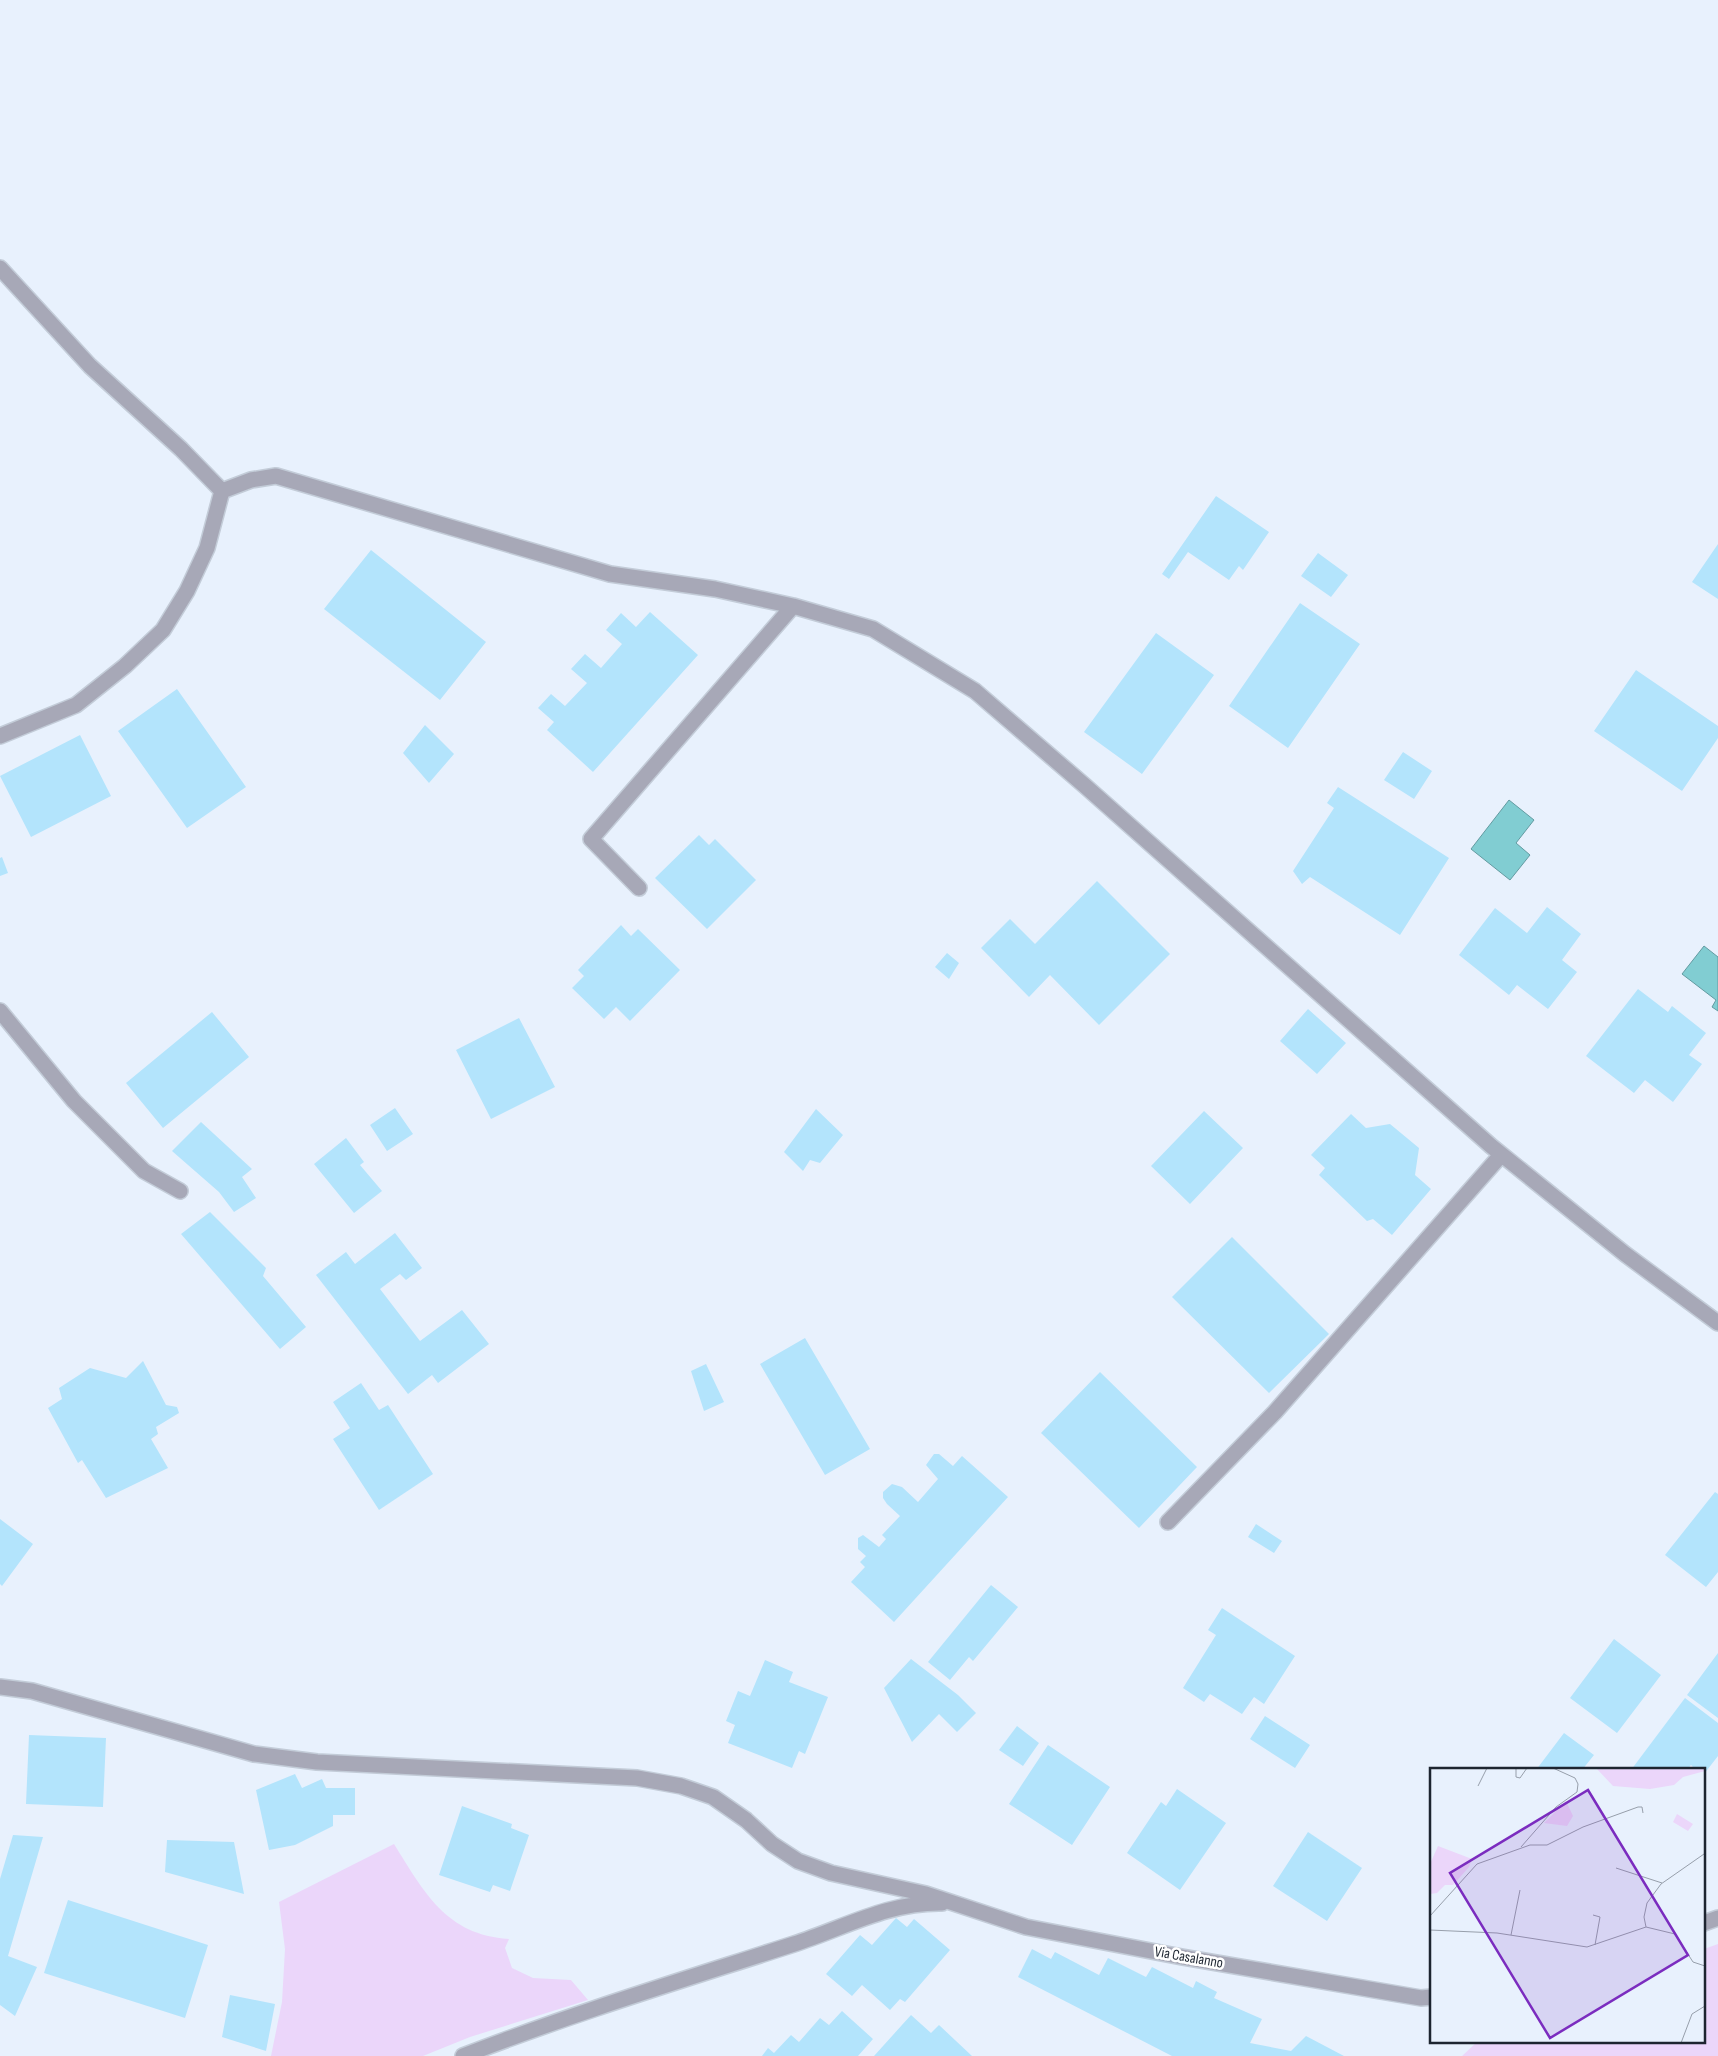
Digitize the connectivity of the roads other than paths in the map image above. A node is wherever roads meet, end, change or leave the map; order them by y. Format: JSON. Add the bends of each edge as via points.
{"nodes":[{"id":1,"x":0,"y":268,"type":"edge"},
{"id":2,"x":222,"y":491,"type":"junction"},
{"id":3,"x":793,"y":606,"type":"junction"},
{"id":4,"x":0,"y":736,"type":"edge"},
{"id":5,"x":639,"y":888,"type":"dead end"},
{"id":6,"x":0,"y":1011,"type":"edge"},
{"id":7,"x":1501,"y":1155,"type":"junction"},
{"id":8,"x":180,"y":1191,"type":"dead end"},
{"id":9,"x":1718,"y":1322,"type":"edge"},
{"id":10,"x":1168,"y":1522,"type":"dead end"},
{"id":11,"x":0,"y":1687,"type":"edge"},
{"id":12,"x":949,"y":1903,"type":"junction"},
{"id":13,"x":1718,"y":1918,"type":"edge"},
{"id":14,"x":1706,"y":1922,"type":"edge"},
{"id":15,"x":1430,"y":1997,"type":"edge"},
{"id":16,"x":463,"y":2056,"type":"edge"}],
"edges":[{"from":1,"to":2,"type":"street","via":[[90,366]]},
{"from":2,"to":3,"type":"street","via":[[251,480],[276,476],[610,574],[715,589]]},
{"from":2,"to":4,"type":"street","via":[[206,548],[188,591],[163,630],[76,705]]},
{"from":3,"to":5,"type":"street","via":[[592,839]]},
{"from":3,"to":7,"type":"street","via":[[872,629],[975,691]]},
{"from":6,"to":8,"type":"street","via":[[74,1100],[144,1171]]},
{"from":7,"to":9,"type":"street","via":[[1625,1254]]},
{"from":7,"to":10,"type":"street","via":[[1275,1412]]},
{"from":11,"to":12,"type":"street","name":"Via Casalanno","via":[[32,1691],[254,1754],[317,1762],[438,1770],[600,1775],[681,1786],[713,1797],[798,1861],[831,1873],[926,1894]]},
{"from":12,"to":15,"type":"street","name":"Via Casalanno","via":[[1026,1927],[1182,1957]]},
{"from":12,"to":16,"type":"street","via":[[890,1908],[820,1936],[522,2033]]},
{"from":13,"to":14,"type":"street"}]}
